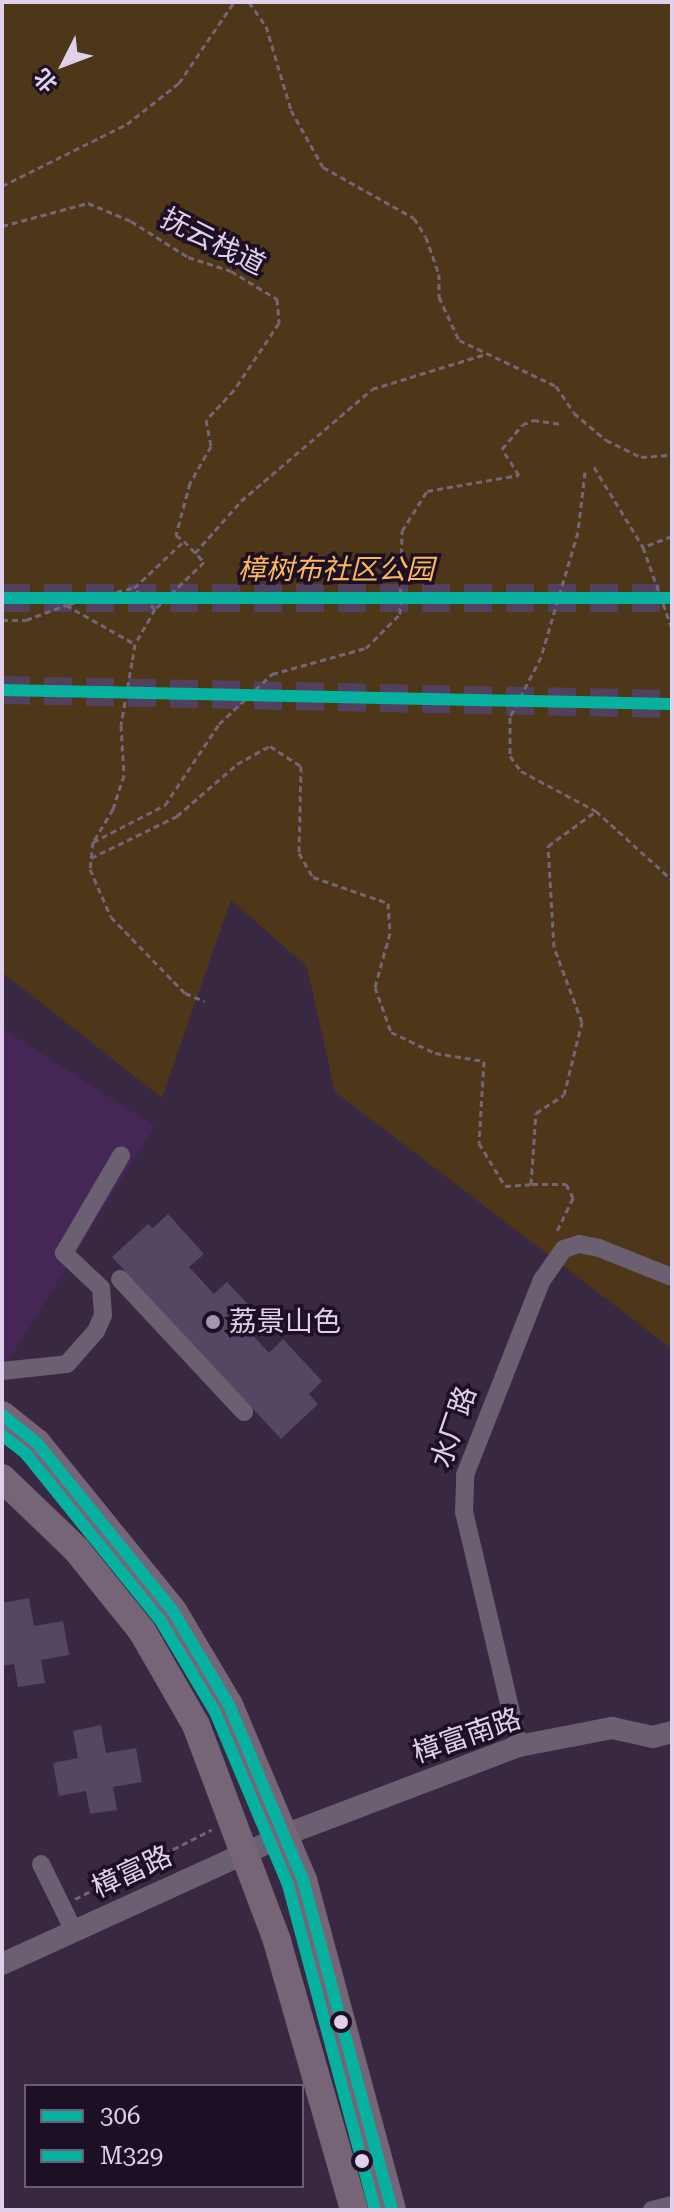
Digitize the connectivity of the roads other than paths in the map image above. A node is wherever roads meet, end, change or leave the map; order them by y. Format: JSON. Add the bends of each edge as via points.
{"nodes":[{"id":1,"x":121,"y":1156,"type":"dead end"},
{"id":2,"x":672,"y":1277,"type":"edge"},
{"id":3,"x":120,"y":1279,"type":"dead end"},
{"id":4,"x":2,"y":1371,"type":"edge"},
{"id":5,"x":244,"y":1412,"type":"dead end"},
{"id":6,"x":2,"y":1415,"type":"edge"},
{"id":7,"x":2,"y":1478,"type":"edge"},
{"id":8,"x":229,"y":1705,"type":"junction"},
{"id":9,"x":196,"y":1725,"type":"junction"},
{"id":10,"x":672,"y":1732,"type":"edge"},
{"id":11,"x":519,"y":1746,"type":"junction"},
{"id":12,"x":287,"y":1834,"type":"junction"},
{"id":13,"x":247,"y":1852,"type":"junction"},
{"id":14,"x":41,"y":1864,"type":"dead end"},
{"id":15,"x":74,"y":1931,"type":"junction"},
{"id":16,"x":2,"y":1964,"type":"edge"},
{"id":17,"x":672,"y":2205,"type":"edge"},
{"id":18,"x":354,"y":2210,"type":"edge"},
{"id":19,"x":392,"y":2210,"type":"edge"},
{"id":20,"x":652,"y":2210,"type":"edge"}],
"edges":[{"from":1,"to":4,"type":"street","via":[[64,1253],[101,1288],[103,1315],[96,1331],[67,1364]]},
{"from":2,"to":11,"type":"street","name":"水厂路","via":[[579,1244],[554,1260],[517,1338],[461,1495]]},
{"from":3,"to":5,"type":"street"},
{"from":6,"to":8,"type":"main road","via":[[37,1443],[173,1611]]},
{"from":7,"to":9,"type":"main road","via":[[76,1549],[142,1631]]},
{"from":8,"to":9,"type":"main road"},
{"from":8,"to":12,"type":"main road"},
{"from":9,"to":13,"type":"main road"},
{"from":10,"to":11,"type":"street","name":"樟富南路","via":[[653,1737],[612,1728]]},
{"from":11,"to":12,"type":"street","name":"樟富南路"},
{"from":12,"to":13,"type":"street","name":"樟富路"},
{"from":12,"to":19,"type":"main road"},
{"from":13,"to":15,"type":"street","name":"樟富路"},
{"from":13,"to":18,"type":"main road"},
{"from":14,"to":15,"type":"street"},
{"from":15,"to":16,"type":"street","name":"樟富路"},
{"from":17,"to":20,"type":"street"}]}
